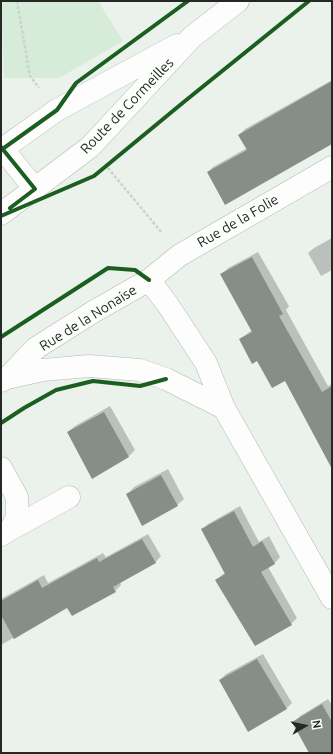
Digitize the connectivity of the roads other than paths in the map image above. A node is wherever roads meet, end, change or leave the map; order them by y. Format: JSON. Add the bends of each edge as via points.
{"nodes":[{"id":1,"x":238,"y":1,"type":"edge"},
{"id":2,"x":192,"y":37,"type":"junction"},
{"id":3,"x":2,"y":149,"type":"edge"},
{"id":4,"x":332,"y":167,"type":"edge"},
{"id":5,"x":35,"y":189,"type":"junction"},
{"id":6,"x":1,"y":214,"type":"edge"},
{"id":7,"x":149,"y":280,"type":"junction"},
{"id":8,"x":4,"y":379,"type":"edge"},
{"id":9,"x":224,"y":408,"type":"junction"},
{"id":10,"x":1,"y":468,"type":"edge"},
{"id":11,"x":68,"y":497,"type":"dead end"},
{"id":12,"x":6,"y":532,"type":"edge"},
{"id":13,"x":332,"y":598,"type":"edge"}],
"edges":[{"from":1,"to":2,"type":"main road","name":"Route de Cormeilles"},
{"from":2,"to":3,"type":"main road","name":"Route de Cormeilles","via":[[57,110]]},
{"from":2,"to":5,"type":"main road","name":"Route de Cormeilles","via":[[90,147]]},
{"from":3,"to":5,"type":"main road"},
{"from":4,"to":7,"type":"main road","name":"Rue de la Folie","via":[[180,255]]},
{"from":5,"to":6,"type":"main road","name":"Route de Cormeilles"},
{"from":7,"to":8,"type":"main road","name":"Rue de la Nonaise","via":[[36,348]]},
{"from":7,"to":9,"type":"main road","name":"Rue de la Nonaise","via":[[206,363]]},
{"from":8,"to":9,"type":"main road","name":"Rue de la Nonaise","via":[[43,370],[89,366],[140,370],[166,379]]},
{"from":9,"to":13,"type":"main road","name":"Rue de la Nonaise"},
{"from":10,"to":12,"type":"main road","via":[[17,497],[17,517]]},
{"from":11,"to":12,"type":"main road"}]}
